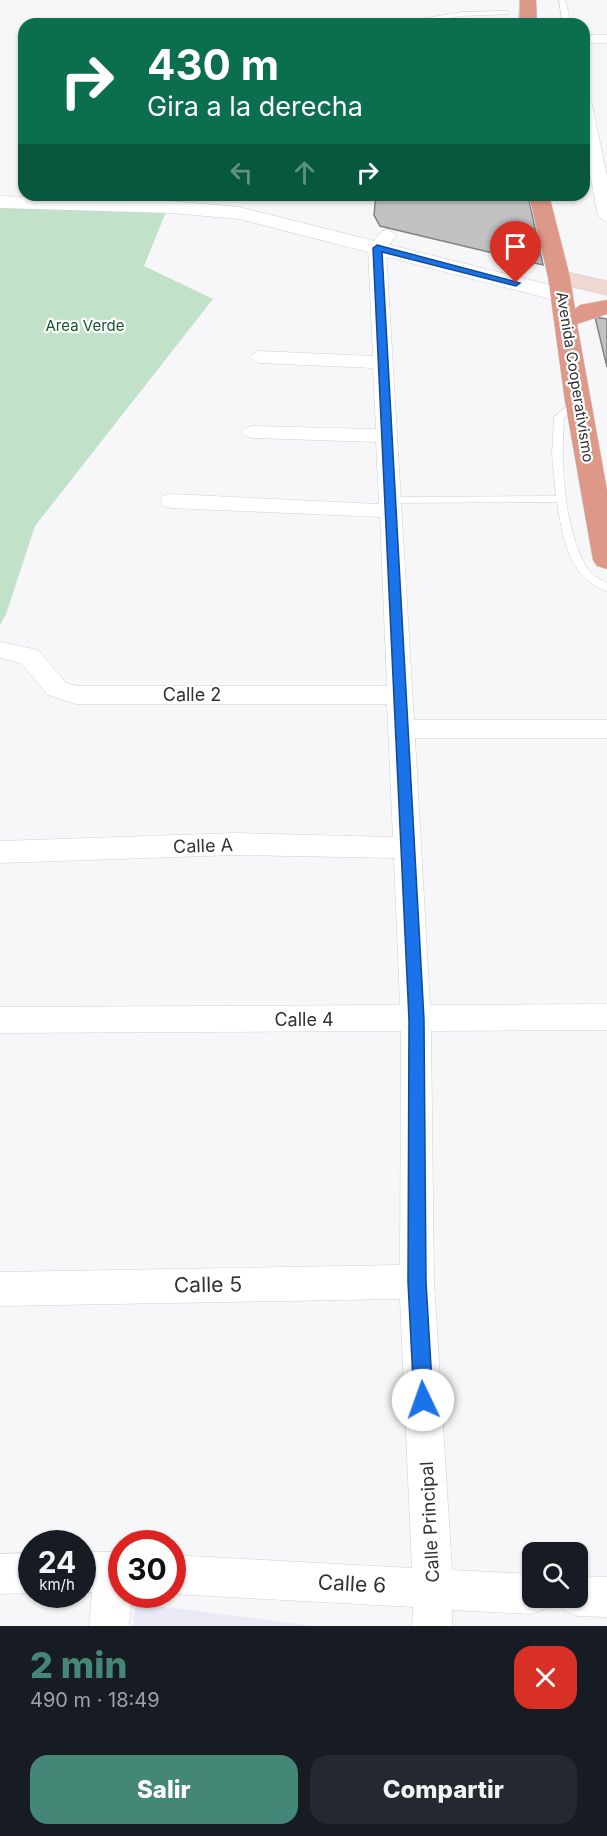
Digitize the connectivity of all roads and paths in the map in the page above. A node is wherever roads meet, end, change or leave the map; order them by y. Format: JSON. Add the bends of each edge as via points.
{"nodes":[{"id":1,"x":528,"y":0,"type":"edge"},
{"id":2,"x":562,"y":0,"type":"edge"},
{"id":3,"x":508,"y":12,"type":"edge"},
{"id":4,"x":462,"y":14,"type":"junction"},
{"id":5,"x":435,"y":18,"type":"edge"},
{"id":6,"x":462,"y":18,"type":"edge"},
{"id":7,"x":528,"y":18,"type":"edge"},
{"id":8,"x":566,"y":18,"type":"edge"},
{"id":9,"x":590,"y":39,"type":"edge"},
{"id":10,"x":607,"y":39,"type":"edge"},
{"id":11,"x":590,"y":139,"type":"edge"},
{"id":12,"x":0,"y":190,"type":"edge"},
{"id":13,"x":18,"y":191,"type":"edge"},
{"id":14,"x":215,"y":201,"type":"edge"},
{"id":15,"x":541,"y":201,"type":"edge"},
{"id":16,"x":557,"y":201,"type":"edge"},
{"id":17,"x":0,"y":202,"type":"edge"},
{"id":18,"x":607,"y":217,"type":"edge"},
{"id":19,"x":382,"y":242,"type":"junction"},
{"id":20,"x":532,"y":271,"type":"joint"},
{"id":21,"x":607,"y":288,"type":"edge"},
{"id":22,"x":568,"y":289,"type":"junction"},
{"id":23,"x":607,"y":306,"type":"edge"},
{"id":24,"x":259,"y":357,"type":"dead end"},
{"id":25,"x":383,"y":362,"type":"junction"},
{"id":26,"x":577,"y":401,"type":"junction"},
{"id":27,"x":252,"y":432,"type":"dead end"},
{"id":28,"x":387,"y":436,"type":"junction"},
{"id":29,"x":607,"y":449,"type":"edge"},
{"id":30,"x":561,"y":499,"type":"junction"},
{"id":31,"x":171,"y":501,"type":"dead end"},
{"id":32,"x":390,"y":505,"type":"junction"},
{"id":33,"x":607,"y":560,"type":"edge"},
{"id":34,"x":607,"y":587,"type":"edge"},
{"id":35,"x":0,"y":650,"type":"edge"},
{"id":36,"x":401,"y":695,"type":"junction"},
{"id":37,"x":402,"y":729,"type":"junction"},
{"id":38,"x":607,"y":729,"type":"edge"},
{"id":39,"x":406,"y":848,"type":"junction"},
{"id":40,"x":0,"y":852,"type":"edge"},
{"id":41,"x":607,"y":1017,"type":"edge"},
{"id":42,"x":0,"y":1020,"type":"edge"},
{"id":43,"x":416,"y":1020,"type":"junction"},
{"id":44,"x":417,"y":1282,"type":"junction"},
{"id":45,"x":0,"y":1289,"type":"edge"},
{"id":46,"x":106,"y":1572,"type":"edge"},
{"id":47,"x":18,"y":1573,"type":"edge"},
{"id":48,"x":0,"y":1574,"type":"edge"},
{"id":49,"x":186,"y":1577,"type":"edge"},
{"id":50,"x":522,"y":1595,"type":"edge"},
{"id":51,"x":588,"y":1596,"type":"edge"},
{"id":52,"x":607,"y":1597,"type":"edge"},
{"id":53,"x":433,"y":1607,"type":"edge"},
{"id":54,"x":109,"y":1626,"type":"edge"}],
"edges":[{"from":1,"to":7,"type":"highway"},
{"from":2,"to":8,"type":"lane"},
{"from":3,"to":4,"type":"lane"},
{"from":4,"to":5,"type":"lane"},
{"from":4,"to":6,"type":"lane"},
{"from":9,"to":10,"type":"street"},
{"from":11,"to":18,"type":"street"},
{"from":12,"to":13,"type":"street"},
{"from":14,"to":19,"type":"street","via":[[251,204]]},
{"from":15,"to":22,"type":"highway","name":"Avenida Cooperativismo"},
{"from":16,"to":22,"type":"highway","name":"Avenida Cooperativismo"},
{"from":17,"to":19,"type":"street","via":[[202,208]]},
{"from":19,"to":20,"type":"street"},
{"from":19,"to":22,"type":"street"},
{"from":19,"to":25,"type":"street","name":"Calle Principal"},
{"from":20,"to":22,"type":"highway","via":[[547,271]]},
{"from":21,"to":22,"type":"main road"},
{"from":22,"to":23,"type":"highway","via":[[588,310]]},
{"from":22,"to":26,"type":"highway","name":"Avenida Cooperativismo"},
{"from":22,"to":29,"type":"highway","name":"Avenida Cooperativismo"},
{"from":24,"to":25,"type":"street"},
{"from":25,"to":28,"type":"street","name":"Calle Principal"},
{"from":26,"to":30,"type":"lane","via":[[559,417]]},
{"from":26,"to":33,"type":"highway","name":"Avenida Cooperativismo"},
{"from":27,"to":28,"type":"street"},
{"from":28,"to":32,"type":"street","name":"Calle Principal"},
{"from":30,"to":32,"type":"lane"},
{"from":30,"to":34,"type":"lane","via":[[582,568],[592,580]]},
{"from":31,"to":32,"type":"street"},
{"from":32,"to":36,"type":"street","name":"Calle Principal"},
{"from":35,"to":36,"type":"street","name":"Calle 2","via":[[28,656],[57,689],[76,695]]},
{"from":36,"to":37,"type":"street","name":"Calle Principal"},
{"from":37,"to":38,"type":"street"},
{"from":37,"to":39,"type":"street","name":"Calle Principal"},
{"from":39,"to":40,"type":"street","name":"Calle A","via":[[235,844]]},
{"from":39,"to":43,"type":"street","name":"Calle Principal"},
{"from":41,"to":43,"type":"street","name":"Calle 4"},
{"from":42,"to":43,"type":"street","name":"Calle 4"},
{"from":43,"to":44,"type":"street","name":"Calle Principal"},
{"from":44,"to":45,"type":"street","name":"Calle 5"},
{"from":44,"to":53,"type":"street","name":"Calle Principal"},
{"from":46,"to":54,"type":"street"},
{"from":47,"to":48,"type":"street"},
{"from":49,"to":53,"type":"street","name":"Calle 6"},
{"from":50,"to":53,"type":"street","name":"Calle 6"},
{"from":51,"to":52,"type":"street"}]}
